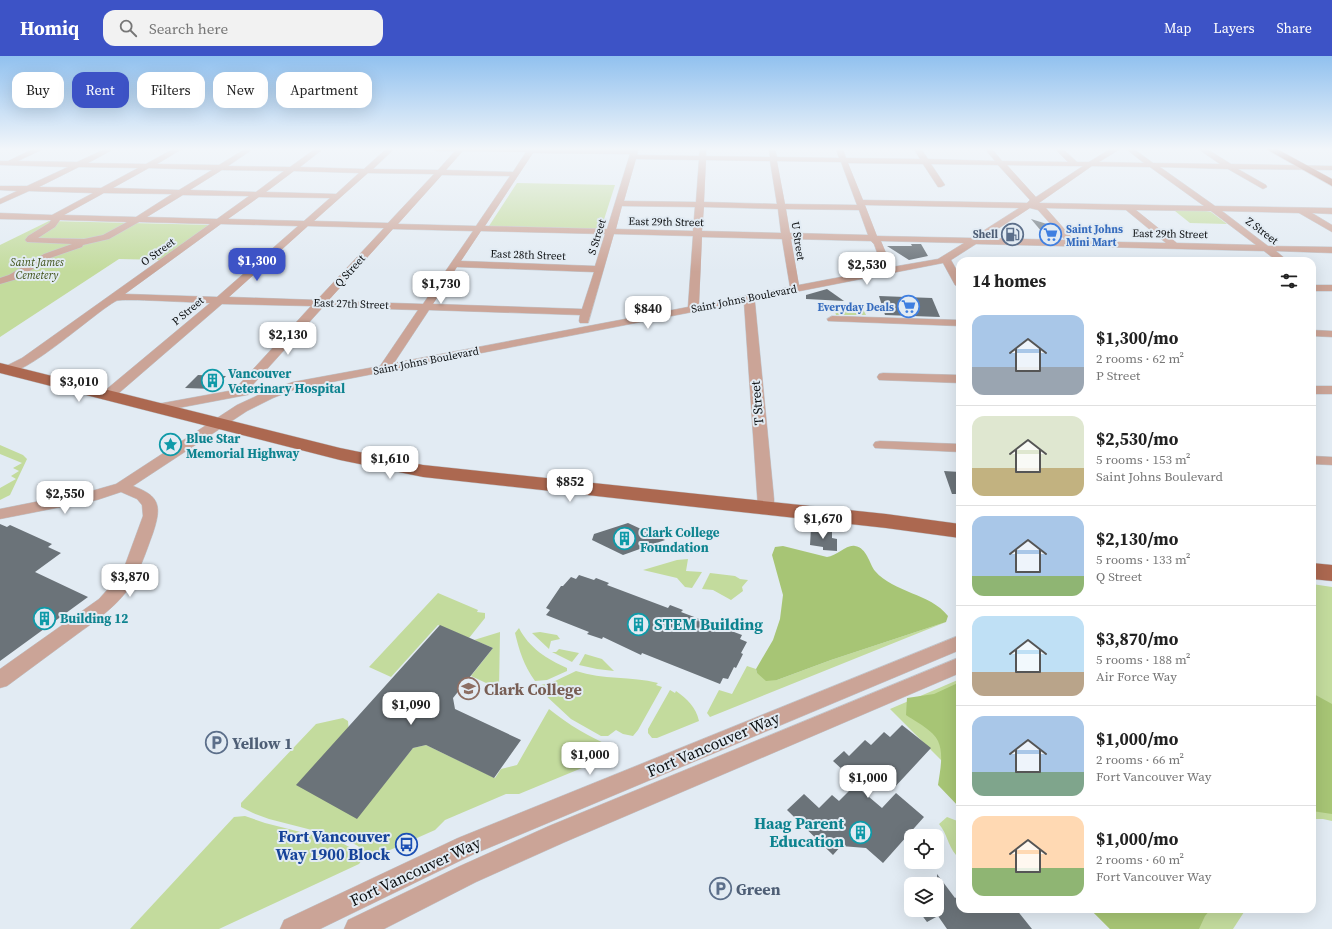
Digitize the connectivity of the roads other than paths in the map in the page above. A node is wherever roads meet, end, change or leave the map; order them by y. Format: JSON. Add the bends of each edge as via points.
{"nodes":[{"id":1,"x":25,"y":190,"type":"edge"},
{"id":2,"x":95,"y":190,"type":"edge"},
{"id":3,"x":105,"y":190,"type":"junction"},
{"id":4,"x":186,"y":190,"type":"edge"},
{"id":5,"x":265,"y":190,"type":"edge"},
{"id":6,"x":345,"y":190,"type":"edge"},
{"id":7,"x":424,"y":190,"type":"edge"},
{"id":8,"x":504,"y":190,"type":"edge"},
{"id":9,"x":623,"y":190,"type":"edge"},
{"id":10,"x":701,"y":190,"type":"edge"},
{"id":11,"x":778,"y":190,"type":"edge"},
{"id":12,"x":855,"y":190,"type":"edge"},
{"id":13,"x":1022,"y":190,"type":"edge"},
{"id":14,"x":1053,"y":190,"type":"edge"},
{"id":15,"x":1185,"y":190,"type":"edge"},
{"id":16,"x":182,"y":192,"type":"junction"},
{"id":17,"x":259,"y":194,"type":"junction"},
{"id":18,"x":338,"y":196,"type":"junction"},
{"id":19,"x":0,"y":202,"type":"edge"},
{"id":20,"x":619,"y":203,"type":"junction"},
{"id":21,"x":1033,"y":203,"type":"junction"},
{"id":22,"x":700,"y":205,"type":"junction"},
{"id":23,"x":861,"y":205,"type":"junction"},
{"id":24,"x":781,"y":206,"type":"junction"},
{"id":25,"x":1128,"y":207,"type":"junction"},
{"id":26,"x":1213,"y":209,"type":"junction"},
{"id":27,"x":1302,"y":211,"type":"junction"},
{"id":28,"x":1332,"y":211,"type":"edge"},
{"id":29,"x":0,"y":216,"type":"edge"},
{"id":30,"x":55,"y":218,"type":"junction"},
{"id":31,"x":137,"y":220,"type":"junction"},
{"id":32,"x":220,"y":223,"type":"junction"},
{"id":33,"x":305,"y":225,"type":"junction"},
{"id":34,"x":390,"y":227,"type":"junction"},
{"id":35,"x":478,"y":229,"type":"junction"},
{"id":36,"x":1332,"y":229,"type":"edge"},
{"id":37,"x":610,"y":233,"type":"junction"},
{"id":38,"x":698,"y":235,"type":"junction"},
{"id":39,"x":786,"y":237,"type":"junction"},
{"id":40,"x":874,"y":239,"type":"junction"},
{"id":41,"x":92,"y":241,"type":"junction"},
{"id":42,"x":974,"y":241,"type":"junction"},
{"id":43,"x":1073,"y":244,"type":"junction"},
{"id":44,"x":1175,"y":246,"type":"junction"},
{"id":45,"x":1266,"y":249,"type":"junction"},
{"id":46,"x":1332,"y":250,"type":"edge"},
{"id":47,"x":1277,"y":257,"type":"edge"},
{"id":48,"x":946,"y":259,"type":"junction"},
{"id":49,"x":455,"y":264,"type":"junction"},
{"id":50,"x":600,"y":269,"type":"junction"},
{"id":51,"x":889,"y":271,"type":"junction"},
{"id":52,"x":956,"y":275,"type":"edge"},
{"id":53,"x":13,"y":277,"type":"junction"},
{"id":54,"x":0,"y":281,"type":"edge"},
{"id":55,"x":1316,"y":286,"type":"edge"},
{"id":56,"x":0,"y":287,"type":"edge"},
{"id":57,"x":1332,"y":288,"type":"edge"},
{"id":58,"x":795,"y":289,"type":"junction"},
{"id":59,"x":116,"y":297,"type":"junction"},
{"id":60,"x":747,"y":298,"type":"junction"},
{"id":61,"x":220,"y":300,"type":"junction"},
{"id":62,"x":321,"y":303,"type":"junction"},
{"id":63,"x":426,"y":306,"type":"junction"},
{"id":64,"x":693,"y":309,"type":"junction"},
{"id":65,"x":586,"y":312,"type":"junction"},
{"id":66,"x":832,"y":319,"type":"dead end"},
{"id":67,"x":956,"y":323,"type":"edge"},
{"id":68,"x":581,"y":331,"type":"junction"},
{"id":69,"x":1316,"y":333,"type":"edge"},
{"id":70,"x":1332,"y":334,"type":"edge"},
{"id":71,"x":384,"y":368,"type":"junction"},
{"id":72,"x":4,"y":369,"type":"edge"},
{"id":73,"x":883,"y":376,"type":"dead end"},
{"id":74,"x":956,"y":379,"type":"edge"},
{"id":75,"x":304,"y":384,"type":"junction"},
{"id":76,"x":1316,"y":390,"type":"edge"},
{"id":77,"x":1332,"y":390,"type":"edge"},
{"id":78,"x":238,"y":393,"type":"junction"},
{"id":79,"x":107,"y":396,"type":"junction"},
{"id":80,"x":157,"y":408,"type":"junction"},
{"id":81,"x":217,"y":424,"type":"junction"},
{"id":82,"x":880,"y":445,"type":"dead end"},
{"id":83,"x":956,"y":448,"type":"edge"},
{"id":84,"x":1316,"y":460,"type":"edge"},
{"id":85,"x":1332,"y":461,"type":"edge"},
{"id":86,"x":121,"y":487,"type":"junction"},
{"id":87,"x":766,"y":508,"type":"junction"},
{"id":88,"x":0,"y":514,"type":"edge"},
{"id":89,"x":956,"y":530,"type":"edge"},
{"id":90,"x":1316,"y":571,"type":"edge"},
{"id":91,"x":1332,"y":573,"type":"edge"},
{"id":92,"x":956,"y":644,"type":"edge"},
{"id":93,"x":956,"y":667,"type":"edge"},
{"id":94,"x":0,"y":680,"type":"edge"},
{"id":95,"x":293,"y":929,"type":"edge"},
{"id":96,"x":357,"y":929,"type":"edge"}],
"edges":[{"from":1,"to":19,"type":"street"},
{"from":2,"to":3,"type":"street"},
{"from":3,"to":16,"type":"street"},
{"from":3,"to":30,"type":"street"},
{"from":4,"to":16,"type":"street"},
{"from":5,"to":17,"type":"street","name":"O Street"},
{"from":6,"to":18,"type":"street","name":"P Street"},
{"from":7,"to":34,"type":"street","name":"Q Street"},
{"from":8,"to":35,"type":"street"},
{"from":9,"to":20,"type":"street","name":"S Street"},
{"from":10,"to":22,"type":"street"},
{"from":11,"to":24,"type":"street","name":"U Street"},
{"from":12,"to":23,"type":"street"},
{"from":13,"to":21,"type":"street"},
{"from":14,"to":21,"type":"street","name":"Saint Johns Boulevard"},
{"from":15,"to":26,"type":"street","name":"Z Street"},
{"from":16,"to":17,"type":"street"},
{"from":16,"to":31,"type":"street"},
{"from":17,"to":18,"type":"street"},
{"from":17,"to":32,"type":"street","name":"O Street"},
{"from":18,"to":33,"type":"street","name":"P Street"},
{"from":20,"to":22,"type":"street"},
{"from":20,"to":37,"type":"street","name":"S Street"},
{"from":21,"to":23,"type":"street"},
{"from":21,"to":25,"type":"street"},
{"from":21,"to":42,"type":"street","name":"Saint Johns Boulevard"},
{"from":21,"to":43,"type":"street","via":[[1041,208]]},
{"from":22,"to":24,"type":"street"},
{"from":22,"to":38,"type":"street"},
{"from":23,"to":24,"type":"street"},
{"from":23,"to":40,"type":"street"},
{"from":24,"to":39,"type":"street","name":"U Street"},
{"from":25,"to":26,"type":"street"},
{"from":25,"to":44,"type":"street"},
{"from":26,"to":27,"type":"street"},
{"from":26,"to":45,"type":"street","name":"Z Street"},
{"from":27,"to":28,"type":"street"},
{"from":27,"to":36,"type":"street"},
{"from":29,"to":30,"type":"street","name":"East 29th Street"},
{"from":30,"to":31,"type":"street","name":"East 29th Street"},
{"from":30,"to":41,"type":"street","via":[[30,240]]},
{"from":31,"to":32,"type":"street","name":"East 29th Street"},
{"from":31,"to":41,"type":"street"},
{"from":32,"to":33,"type":"street","name":"East 29th Street"},
{"from":32,"to":59,"type":"street","name":"O Street"},
{"from":33,"to":34,"type":"street","name":"East 29th Street"},
{"from":33,"to":61,"type":"street","name":"P Street"},
{"from":34,"to":35,"type":"street","name":"East 29th Street"},
{"from":34,"to":62,"type":"street","name":"Q Street"},
{"from":35,"to":37,"type":"street","name":"East 29th Street"},
{"from":35,"to":49,"type":"street"},
{"from":37,"to":38,"type":"street","name":"East 29th Street"},
{"from":37,"to":50,"type":"street","name":"S Street"},
{"from":38,"to":39,"type":"street","name":"East 29th Street"},
{"from":38,"to":64,"type":"street"},
{"from":39,"to":40,"type":"street","name":"East 29th Street"},
{"from":39,"to":58,"type":"street","name":"U Street"},
{"from":40,"to":42,"type":"street","name":"East 29th Street"},
{"from":40,"to":51,"type":"street"},
{"from":41,"to":53,"type":"street","via":[[47,256]]},
{"from":42,"to":43,"type":"street","name":"East 29th Street"},
{"from":42,"to":48,"type":"street","name":"Saint Johns Boulevard"},
{"from":43,"to":44,"type":"street","name":"East 29th Street"},
{"from":44,"to":45,"type":"street","name":"East 29th Street"},
{"from":45,"to":46,"type":"street","name":"East 29th Street"},
{"from":45,"to":47,"type":"street","name":"Z Street"},
{"from":48,"to":51,"type":"street","name":"Saint Johns Boulevard"},
{"from":48,"to":52,"type":"street"},
{"from":49,"to":50,"type":"street","name":"East 28th Street"},
{"from":49,"to":63,"type":"street"},
{"from":50,"to":65,"type":"street","name":"S Street"},
{"from":51,"to":58,"type":"street","name":"Saint Johns Boulevard"},
{"from":53,"to":54,"type":"street"},
{"from":53,"to":56,"type":"street","via":[[13,282]]},
{"from":55,"to":57,"type":"street"},
{"from":58,"to":60,"type":"street","name":"Saint Johns Boulevard"},
{"from":59,"to":61,"type":"street","name":"East 27th Street"},
{"from":59,"to":72,"type":"street","name":"O Street","via":[[26,361]]},
{"from":60,"to":64,"type":"street","name":"Saint Johns Boulevard"},
{"from":60,"to":87,"type":"street","name":"T Street","via":[[750,308]]},
{"from":61,"to":62,"type":"street","name":"East 27th Street"},
{"from":61,"to":79,"type":"street","name":"P Street"},
{"from":62,"to":63,"type":"street","name":"East 27th Street"},
{"from":62,"to":78,"type":"street","name":"Q Street"},
{"from":63,"to":65,"type":"street","name":"East 27th Street"},
{"from":63,"to":71,"type":"street"},
{"from":64,"to":68,"type":"street","name":"Saint Johns Boulevard"},
{"from":65,"to":68,"type":"street","name":"S Street"},
{"from":66,"to":67,"type":"street"},
{"from":68,"to":71,"type":"street","name":"Saint Johns Boulevard"},
{"from":69,"to":70,"type":"street"},
{"from":71,"to":75,"type":"street","name":"Saint Johns Boulevard"},
{"from":72,"to":79,"type":"main road"},
{"from":73,"to":74,"type":"street"},
{"from":75,"to":78,"type":"street"},
{"from":75,"to":81,"type":"street","name":"Saint Johns Boulevard","via":[[258,399]]},
{"from":76,"to":77,"type":"street"},
{"from":78,"to":80,"type":"street"},
{"from":79,"to":80,"type":"main road"},
{"from":80,"to":81,"type":"main road"},
{"from":81,"to":86,"type":"street","name":"Saint Johns Boulevard"},
{"from":81,"to":87,"type":"main road","via":[[423,471]]},
{"from":82,"to":83,"type":"street"},
{"from":84,"to":85,"type":"street"},
{"from":86,"to":88,"type":"street","name":"Saint Johns Boulevard","via":[[98,495]]},
{"from":86,"to":94,"type":"street","via":[[142,495],[150,504],[151,516],[133,565],[121,586],[105,604]]},
{"from":87,"to":89,"type":"main road"},
{"from":90,"to":91,"type":"main road"},
{"from":92,"to":95,"type":"street","name":"Fort Vancouver Way","via":[[466,846]]},
{"from":93,"to":96,"type":"street","name":"Fort Vancouver Way","via":[[557,834],[468,874]]}]}
